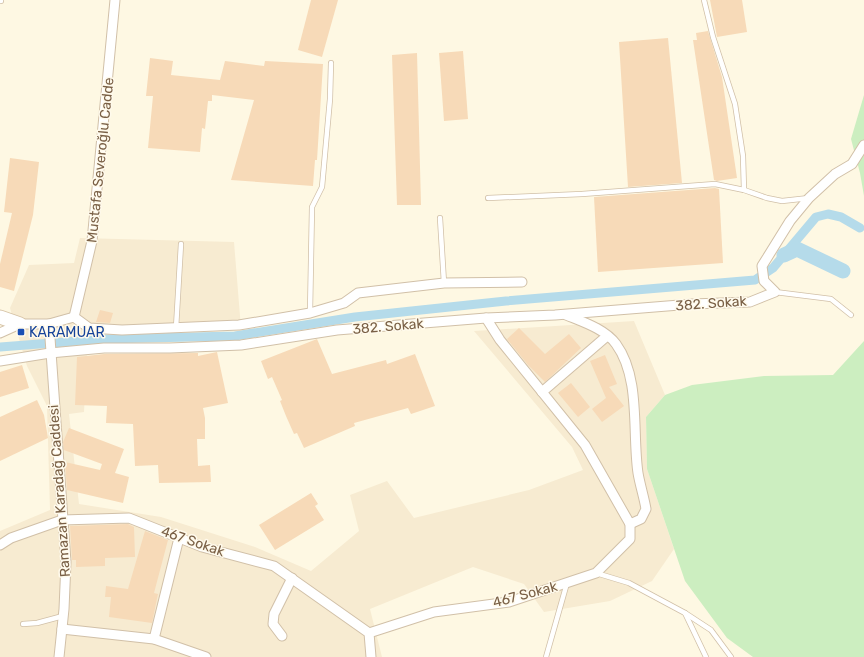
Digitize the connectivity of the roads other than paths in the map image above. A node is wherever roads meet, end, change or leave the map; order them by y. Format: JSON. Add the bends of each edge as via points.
{"nodes":[{"id":1,"x":115,"y":0,"type":"edge"},
{"id":2,"x":704,"y":0,"type":"edge"},
{"id":3,"x":331,"y":63,"type":"dead end"},
{"id":4,"x":864,"y":145,"type":"edge"},
{"id":5,"x":744,"y":190,"type":"junction"},
{"id":6,"x":488,"y":198,"type":"dead end"},
{"id":7,"x":809,"y":198,"type":"junction"},
{"id":8,"x":440,"y":218,"type":"dead end"},
{"id":9,"x":181,"y":244,"type":"dead end"},
{"id":10,"x":522,"y":282,"type":"dead end"},
{"id":11,"x":444,"y":283,"type":"junction"},
{"id":12,"x":775,"y":292,"type":"junction"},
{"id":13,"x":310,"y":313,"type":"junction"},
{"id":14,"x":565,"y":314,"type":"junction"},
{"id":15,"x":851,"y":315,"type":"dead end"},
{"id":16,"x":0,"y":316,"type":"edge"},
{"id":17,"x":74,"y":317,"type":"junction"},
{"id":18,"x":486,"y":318,"type":"junction"},
{"id":19,"x":20,"y":324,"type":"junction"},
{"id":20,"x":49,"y":324,"type":"junction"},
{"id":21,"x":176,"y":328,"type":"junction"},
{"id":22,"x":0,"y":333,"type":"edge"},
{"id":23,"x":607,"y":336,"type":"junction"},
{"id":24,"x":50,"y":353,"type":"junction"},
{"id":25,"x":0,"y":361,"type":"edge"},
{"id":26,"x":542,"y":392,"type":"junction"},
{"id":27,"x":62,"y":520,"type":"junction"},
{"id":28,"x":630,"y":524,"type":"junction"},
{"id":29,"x":179,"y":538,"type":"junction"},
{"id":30,"x":0,"y":545,"type":"edge"},
{"id":31,"x":596,"y":573,"type":"junction"},
{"id":32,"x":292,"y":578,"type":"junction"},
{"id":33,"x":567,"y":583,"type":"junction"},
{"id":34,"x":685,"y":613,"type":"junction"},
{"id":35,"x":63,"y":616,"type":"junction"},
{"id":36,"x":23,"y":624,"type":"dead end"},
{"id":37,"x":62,"y":629,"type":"junction"},
{"id":38,"x":369,"y":633,"type":"junction"},
{"id":39,"x":282,"y":636,"type":"dead end"},
{"id":40,"x":154,"y":639,"type":"junction"},
{"id":41,"x":59,"y":657,"type":"edge"},
{"id":42,"x":206,"y":657,"type":"edge"},
{"id":43,"x":370,"y":657,"type":"edge"},
{"id":44,"x":546,"y":657,"type":"edge"},
{"id":45,"x":706,"y":657,"type":"edge"},
{"id":46,"x":731,"y":657,"type":"edge"}],
"edges":[{"from":1,"to":17,"type":"street","name":"Mustafa Severoğlu Cadde","via":[[92,241]]},
{"from":2,"to":5,"type":"lane","via":[[735,104],[743,156]]},
{"from":3,"to":13,"type":"lane","via":[[322,187],[312,206]]},
{"from":4,"to":7,"type":"street","via":[[852,164],[835,174]]},
{"from":5,"to":6,"type":"lane","via":[[715,184]]},
{"from":5,"to":7,"type":"lane","via":[[782,201]]},
{"from":7,"to":12,"type":"street","via":[[790,221],[762,267],[764,281]]},
{"from":8,"to":11,"type":"lane"},
{"from":9,"to":21,"type":"lane"},
{"from":10,"to":11,"type":"street"},
{"from":11,"to":13,"type":"street","via":[[358,294],[344,303]]},
{"from":12,"to":14,"type":"street","name":"382. Sokak","via":[[750,302]]},
{"from":12,"to":15,"type":"lane","via":[[831,299]]},
{"from":13,"to":21,"type":"street","via":[[239,325]]},
{"from":14,"to":18,"type":"street","name":"382. Sokak"},
{"from":14,"to":23,"type":"street"},
{"from":16,"to":19,"type":"street"},
{"from":17,"to":20,"type":"street"},
{"from":17,"to":21,"type":"street","via":[[89,328]]},
{"from":18,"to":24,"type":"street","name":"382. Sokak","via":[[337,330],[241,345],[104,348]]},
{"from":18,"to":26,"type":"street","via":[[500,340]]},
{"from":19,"to":20,"type":"street"},
{"from":19,"to":22,"type":"street"},
{"from":20,"to":24,"type":"street","name":"Ramazan Karadağ Caddesi"},
{"from":23,"to":26,"type":"street"},
{"from":23,"to":28,"type":"street","via":[[616,344],[626,361],[632,384],[638,473],[646,509],[641,519]]},
{"from":24,"to":25,"type":"street","name":"382. Sokak"},
{"from":24,"to":27,"type":"street","name":"Ramazan Karadağ Caddesi"},
{"from":26,"to":28,"type":"street","via":[[585,445]]},
{"from":27,"to":29,"type":"street","name":"467 Sokak","via":[[129,518]]},
{"from":27,"to":30,"type":"street","name":"467 Sokak","via":[[11,538]]},
{"from":27,"to":35,"type":"street","name":"Ramazan Karadağ Caddesi","via":[[66,562]]},
{"from":28,"to":31,"type":"street","name":"467 Sokak","via":[[630,539]]},
{"from":29,"to":32,"type":"street","name":"467 Sokak","via":[[202,547],[274,566]]},
{"from":29,"to":40,"type":"street"},
{"from":31,"to":33,"type":"street","name":"467 Sokak"},
{"from":31,"to":34,"type":"lane","via":[[629,583]]},
{"from":32,"to":38,"type":"street","name":"467 Sokak"},
{"from":32,"to":39,"type":"street","via":[[274,614],[272,624]]},
{"from":33,"to":38,"type":"street","name":"467 Sokak","via":[[509,602],[434,612]]},
{"from":33,"to":44,"type":"lane"},
{"from":34,"to":45,"type":"lane"},
{"from":34,"to":46,"type":"lane","via":[[712,630]]},
{"from":35,"to":36,"type":"lane"},
{"from":35,"to":37,"type":"street","name":"Ramazan Karadağ Caddesi"},
{"from":37,"to":40,"type":"street"},
{"from":37,"to":41,"type":"street","name":"Ramazan Karadağ Caddesi"},
{"from":38,"to":43,"type":"street"},
{"from":40,"to":42,"type":"street"}]}
